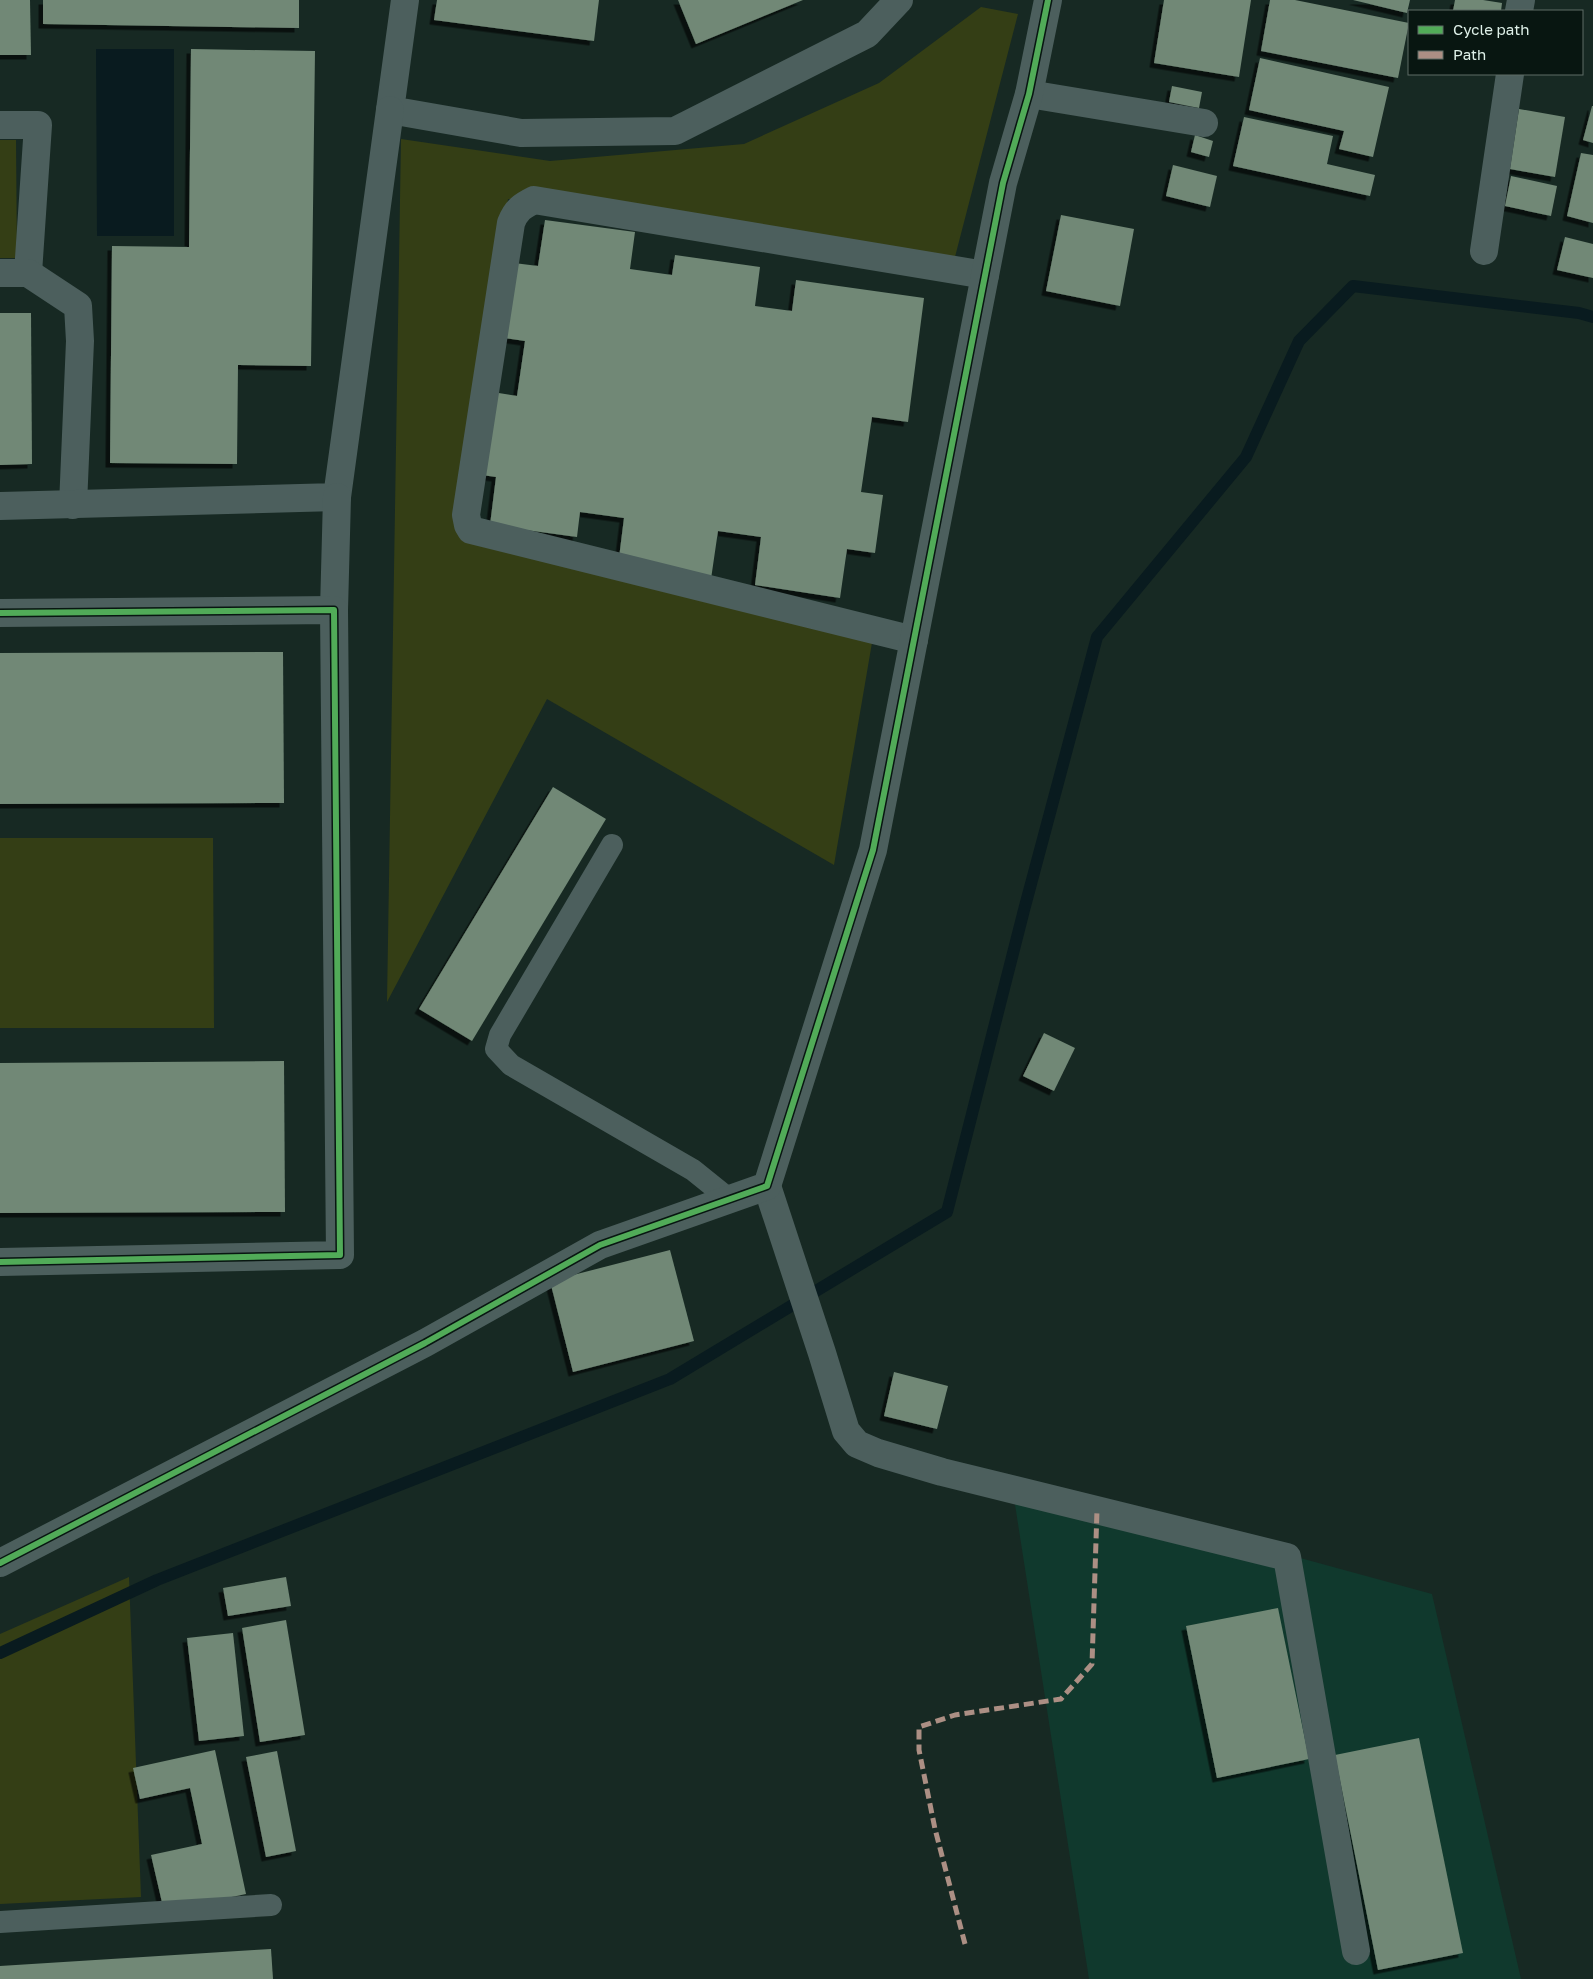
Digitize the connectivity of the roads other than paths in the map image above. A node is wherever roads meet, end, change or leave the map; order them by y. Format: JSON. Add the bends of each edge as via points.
{"nodes":[{"id":1,"x":405,"y":0,"type":"edge"},
{"id":2,"x":899,"y":0,"type":"edge"},
{"id":3,"x":1048,"y":0,"type":"edge"},
{"id":4,"x":1510,"y":75,"type":"edge"},
{"id":5,"x":1029,"y":94,"type":"junction"},
{"id":6,"x":390,"y":110,"type":"junction"},
{"id":7,"x":1204,"y":123,"type":"dead end"},
{"id":8,"x":0,"y":125,"type":"edge"},
{"id":9,"x":1484,"y":251,"type":"dead end"},
{"id":10,"x":0,"y":272,"type":"edge"},
{"id":11,"x":28,"y":273,"type":"junction"},
{"id":12,"x":985,"y":275,"type":"junction"},
{"id":13,"x":337,"y":497,"type":"junction"},
{"id":14,"x":73,"y":504,"type":"junction"},
{"id":15,"x":0,"y":506,"type":"edge"},
{"id":16,"x":334,"y":610,"type":"junction"},
{"id":17,"x":0,"y":612,"type":"edge"},
{"id":18,"x":914,"y":640,"type":"junction"},
{"id":19,"x":612,"y":845,"type":"dead end"},
{"id":20,"x":767,"y":1186,"type":"junction"},
{"id":21,"x":728,"y":1199,"type":"junction"},
{"id":22,"x":0,"y":1262,"type":"edge"},
{"id":23,"x":0,"y":1563,"type":"edge"},
{"id":24,"x":271,"y":1905,"type":"dead end"},
{"id":25,"x":0,"y":1922,"type":"edge"},
{"id":26,"x":1356,"y":1951,"type":"dead end"}],
"edges":[{"from":1,"to":6,"type":"street"},
{"from":2,"to":6,"type":"street","via":[[867,34],[675,131],[521,133]]},
{"from":3,"to":5,"type":"street"},
{"from":4,"to":9,"type":"street"},
{"from":5,"to":7,"type":"street"},
{"from":5,"to":12,"type":"street","via":[[1003,183]]},
{"from":6,"to":13,"type":"street"},
{"from":8,"to":11,"type":"street","via":[[38,125]]},
{"from":10,"to":11,"type":"street"},
{"from":11,"to":14,"type":"street","via":[[78,306],[80,341]]},
{"from":12,"to":18,"type":"street"},
{"from":12,"to":18,"type":"street","via":[[534,200],[515,212],[511,223],[466,515],[471,530]]},
{"from":13,"to":14,"type":"street"},
{"from":13,"to":16,"type":"street"},
{"from":14,"to":15,"type":"street"},
{"from":16,"to":17,"type":"street"},
{"from":16,"to":22,"type":"street","via":[[340,1254]]},
{"from":18,"to":20,"type":"street","via":[[873,850]]},
{"from":19,"to":21,"type":"lane","via":[[500,1035],[496,1049],[511,1066],[692,1170]]},
{"from":20,"to":21,"type":"street"},
{"from":20,"to":26,"type":"street","via":[[846,1431],[857,1444],[878,1454],[942,1472],[1287,1557]]},
{"from":21,"to":23,"type":"street","via":[[600,1245],[425,1343]]},
{"from":24,"to":25,"type":"lane"}]}
